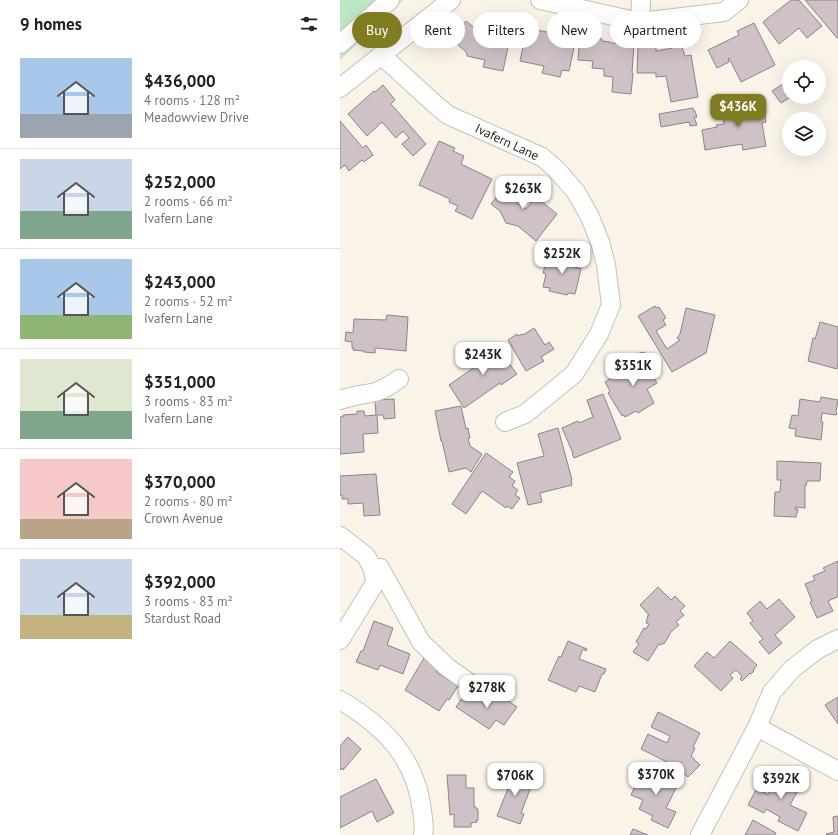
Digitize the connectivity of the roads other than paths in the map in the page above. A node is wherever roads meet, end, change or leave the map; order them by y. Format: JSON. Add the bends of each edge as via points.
{"nodes":[{"id":1,"x":390,"y":0,"type":"edge"},
{"id":2,"x":451,"y":0,"type":"edge"},
{"id":3,"x":540,"y":0,"type":"edge"},
{"id":4,"x":641,"y":0,"type":"edge"},
{"id":5,"x":739,"y":0,"type":"edge"},
{"id":6,"x":640,"y":12,"type":"edge"},
{"id":7,"x":610,"y":15,"type":"edge"},
{"id":8,"x":701,"y":15,"type":"edge"},
{"id":9,"x":340,"y":44,"type":"edge"},
{"id":10,"x":382,"y":55,"type":"junction"},
{"id":11,"x":340,"y":88,"type":"edge"},
{"id":12,"x":399,"y":379,"type":"dead end"},
{"id":13,"x":340,"y":400,"type":"edge"},
{"id":14,"x":505,"y":422,"type":"dead end"},
{"id":15,"x":340,"y":536,"type":"edge"},
{"id":16,"x":372,"y":568,"type":"junction"},
{"id":17,"x":838,"y":639,"type":"edge"},
{"id":18,"x":340,"y":640,"type":"edge"},
{"id":19,"x":481,"y":691,"type":"dead end"},
{"id":20,"x":340,"y":700,"type":"edge"},
{"id":21,"x":757,"y":727,"type":"junction"},
{"id":22,"x":838,"y":771,"type":"edge"},
{"id":23,"x":424,"y":835,"type":"edge"},
{"id":24,"x":700,"y":835,"type":"edge"}],
"edges":[{"from":1,"to":9,"type":"street"},
{"from":2,"to":10,"type":"street"},
{"from":3,"to":7,"type":"street"},
{"from":4,"to":6,"type":"street"},
{"from":5,"to":8,"type":"street","via":[[724,12]]},
{"from":10,"to":11,"type":"street"},
{"from":10,"to":14,"type":"street","name":"Ivafern Lane","via":[[448,115],[542,157],[556,169],[576,192],[600,242],[611,305],[599,334],[574,374],[525,414]]},
{"from":12,"to":13,"type":"street","via":[[388,387],[372,393]]},
{"from":15,"to":16,"type":"street","via":[[366,556]]},
{"from":16,"to":18,"type":"street","via":[[375,583]]},
{"from":16,"to":19,"type":"street","via":[[380,568],[421,642],[447,667]]},
{"from":17,"to":21,"type":"street","via":[[818,649],[792,669],[772,692]]},
{"from":20,"to":23,"type":"street","via":[[382,729],[404,757],[417,784]]},
{"from":21,"to":22,"type":"street"},
{"from":21,"to":24,"type":"street"}]}
